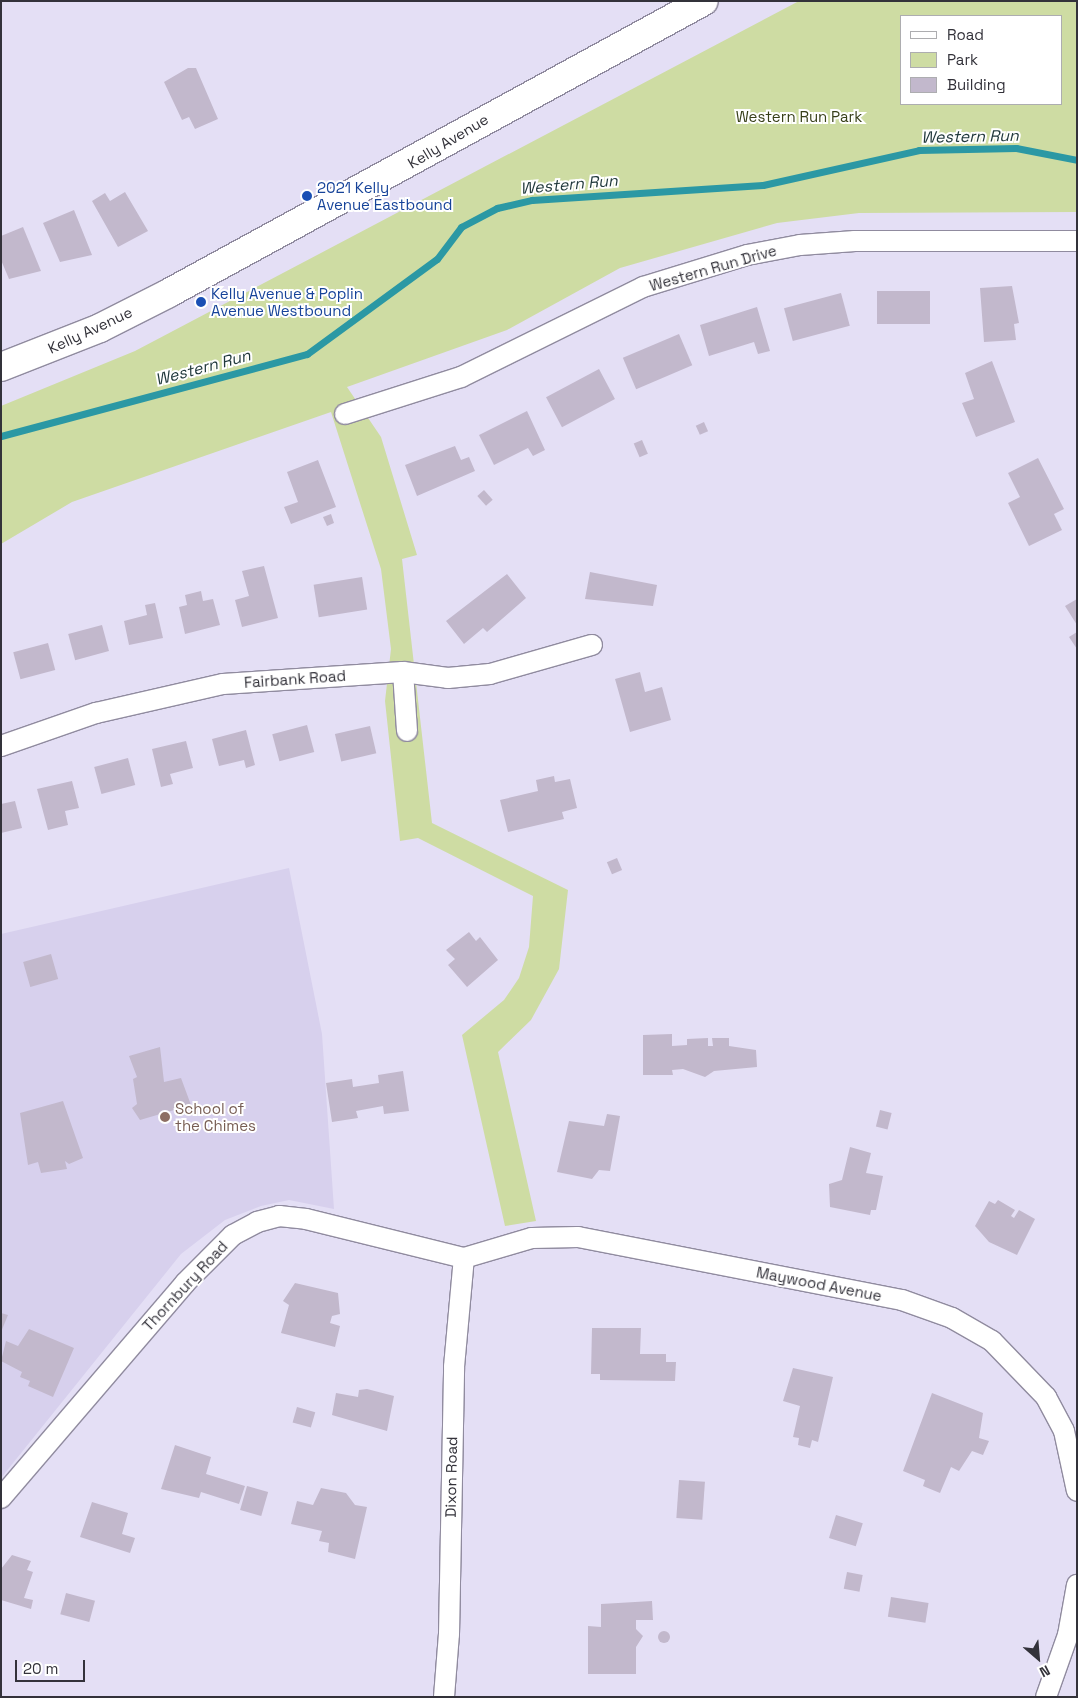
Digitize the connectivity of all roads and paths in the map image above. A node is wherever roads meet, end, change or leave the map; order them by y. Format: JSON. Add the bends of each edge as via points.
{"nodes":[{"id":1,"x":704,"y":1,"type":"edge"},
{"id":2,"x":1076,"y":246,"type":"edge"},
{"id":3,"x":1,"y":367,"type":"edge"},
{"id":4,"x":345,"y":414,"type":"dead end"},
{"id":5,"x":592,"y":645,"type":"dead end"},
{"id":6,"x":403,"y":672,"type":"junction"},
{"id":7,"x":408,"y":731,"type":"dead end"},
{"id":8,"x":1,"y":746,"type":"edge"},
{"id":9,"x":464,"y":1258,"type":"junction"},
{"id":10,"x":1077,"y":1491,"type":"edge"},
{"id":11,"x":1,"y":1498,"type":"edge"},
{"id":12,"x":1077,"y":1585,"type":"edge"},
{"id":13,"x":1072,"y":1636,"type":"edge"},
{"id":14,"x":444,"y":1697,"type":"edge"},
{"id":15,"x":1046,"y":1697,"type":"edge"}],
"edges":[{"from":1,"to":3,"type":"main road","name":"Kelly Avenue","via":[[169,293],[100,328]]},
{"from":2,"to":4,"type":"street","name":"Western Run Drive","via":[[855,241],[800,245],[747,255],[643,287],[461,378]]},
{"from":5,"to":6,"type":"street","name":"Fairbank Road","via":[[490,674],[448,678]]},
{"from":6,"to":7,"type":"street"},
{"from":6,"to":8,"type":"street","name":"Fairbank Road","via":[[214,686],[96,712]]},
{"from":9,"to":10,"type":"street","name":"Maywood Avenue","via":[[532,1238],[578,1237],[902,1300],[952,1318],[992,1341],[1046,1397],[1064,1431]]},
{"from":9,"to":11,"type":"street","name":"Thornbury Road","via":[[306,1220],[279,1216],[257,1222],[233,1235],[185,1283]]},
{"from":9,"to":14,"type":"street","name":"Dixon Road","via":[[454,1367],[449,1634]]},
{"from":12,"to":13,"type":"street"},
{"from":13,"to":15,"type":"street"}]}
